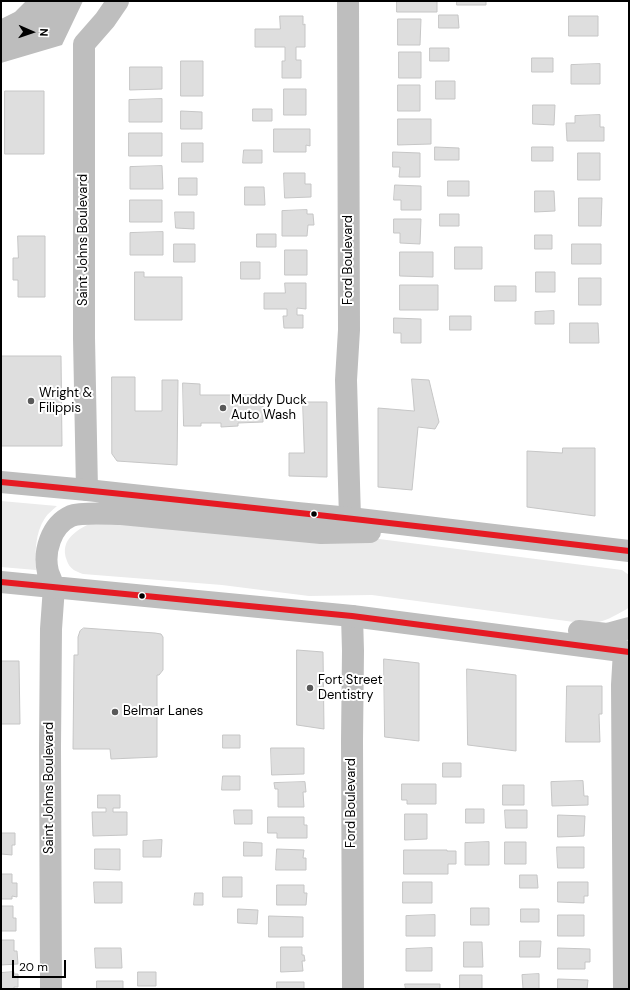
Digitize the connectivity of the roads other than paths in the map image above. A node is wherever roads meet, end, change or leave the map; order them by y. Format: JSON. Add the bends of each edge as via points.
{"nodes":[{"id":1,"x":118,"y":1,"type":"edge"},
{"id":2,"x":348,"y":1,"type":"edge"},
{"id":3,"x":1,"y":482,"type":"edge"},
{"id":4,"x":87,"y":490,"type":"junction"},
{"id":5,"x":350,"y":518,"type":"junction"},
{"id":6,"x":421,"y":527,"type":"junction"},
{"id":7,"x":606,"y":549,"type":"junction"},
{"id":8,"x":629,"y":551,"type":"edge"},
{"id":9,"x":629,"y":560,"type":"edge"},
{"id":10,"x":1,"y":582,"type":"edge"},
{"id":11,"x":54,"y":587,"type":"junction"},
{"id":12,"x":352,"y":616,"type":"junction"},
{"id":13,"x":629,"y":628,"type":"edge"},
{"id":14,"x":626,"y":652,"type":"edge"},
{"id":15,"x":51,"y":989,"type":"edge"},
{"id":16,"x":353,"y":989,"type":"edge"},
{"id":17,"x":624,"y":989,"type":"edge"}],
"edges":[{"from":1,"to":4,"type":"street","name":"Saint Johns Boulevard","via":[[84,44]]},
{"from":2,"to":5,"type":"street","name":"Ford Boulevard","via":[[349,330],[346,380]]},
{"from":3,"to":4,"type":"street"},
{"from":4,"to":5,"type":"street"},
{"from":5,"to":6,"type":"street"},
{"from":6,"to":7,"type":"street"},
{"from":6,"to":11,"type":"street","via":[[321,533],[122,514],[73,515],[58,525],[49,546],[48,572]]},
{"from":7,"to":8,"type":"street"},
{"from":7,"to":9,"type":"street"},
{"from":10,"to":11,"type":"street"},
{"from":11,"to":12,"type":"street"},
{"from":11,"to":15,"type":"street","name":"Saint Johns Boulevard","via":[[50,731]]},
{"from":12,"to":13,"type":"street","via":[[372,605],[607,634]]},
{"from":12,"to":14,"type":"street"},
{"from":12,"to":16,"type":"street","name":"Ford Boulevard"},
{"from":14,"to":17,"type":"street","via":[[622,685]]}]}
